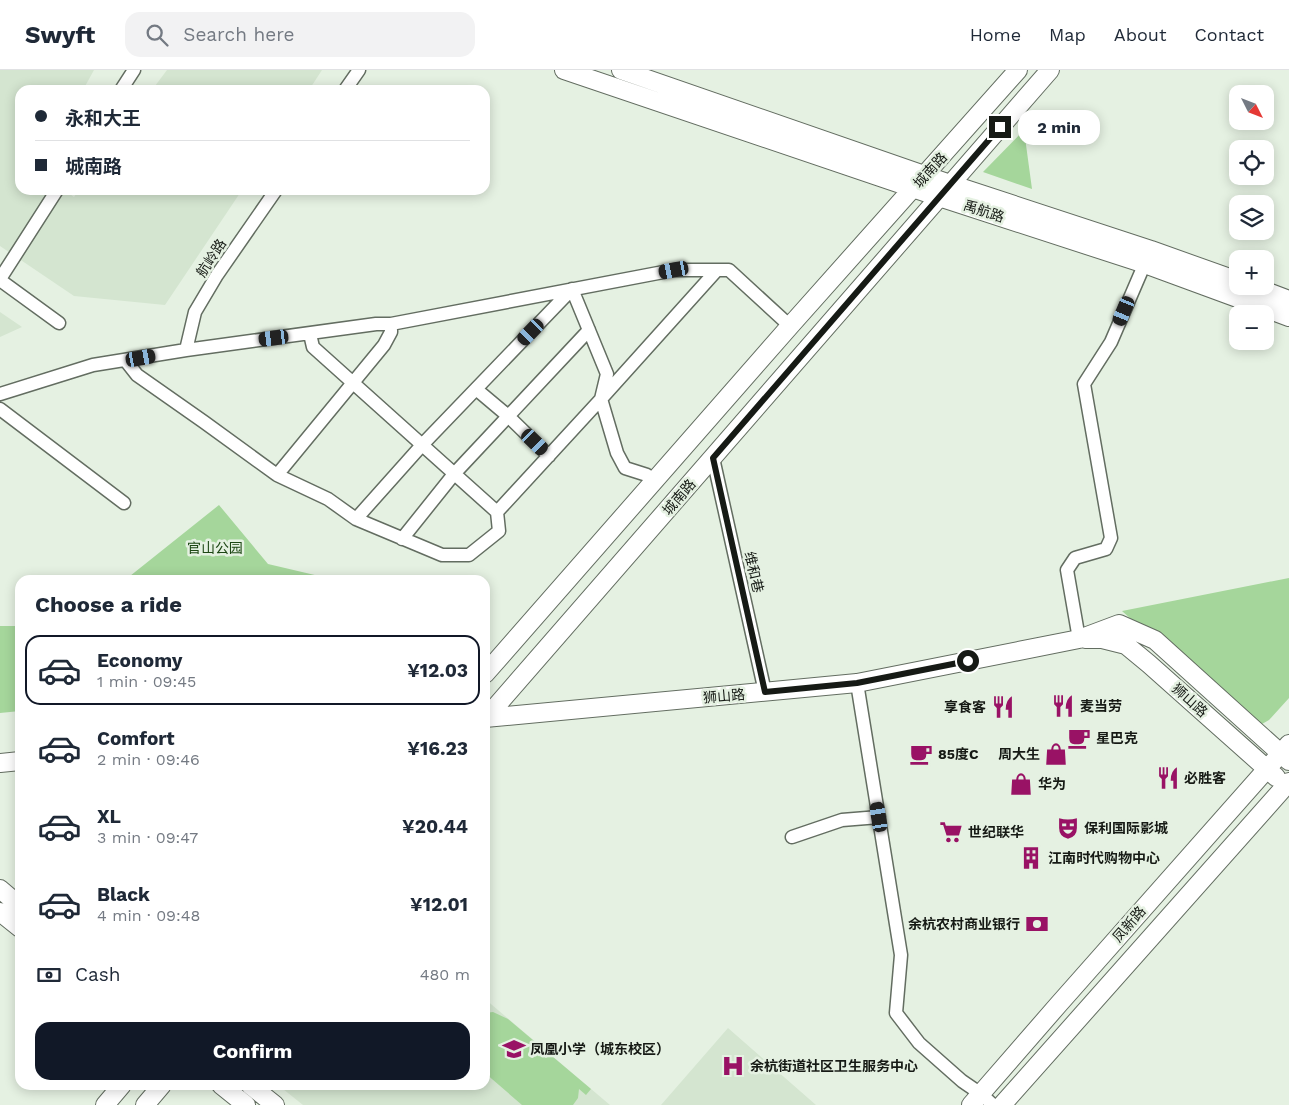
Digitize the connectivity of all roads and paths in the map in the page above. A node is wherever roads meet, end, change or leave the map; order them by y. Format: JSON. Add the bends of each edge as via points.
{"nodes":[{"id":1,"x":134,"y":70,"type":"edge"},
{"id":2,"x":358,"y":70,"type":"edge"},
{"id":3,"x":564,"y":70,"type":"edge"},
{"id":4,"x":623,"y":70,"type":"edge"},
{"id":5,"x":1018,"y":70,"type":"edge"},
{"id":6,"x":1050,"y":70,"type":"edge"},
{"id":7,"x":124,"y":85,"type":"edge"},
{"id":8,"x":348,"y":85,"type":"edge"},
{"id":9,"x":920,"y":182,"type":"junction"},
{"id":10,"x":945,"y":190,"type":"junction"},
{"id":11,"x":54,"y":195,"type":"edge"},
{"id":12,"x":273,"y":195,"type":"edge"},
{"id":13,"x":1148,"y":256,"type":"junction"},
{"id":14,"x":717,"y":270,"type":"junction"},
{"id":15,"x":1229,"y":278,"type":"edge"},
{"id":16,"x":0,"y":280,"type":"edge"},
{"id":17,"x":572,"y":289,"type":"junction"},
{"id":18,"x":1274,"y":294,"type":"edge"},
{"id":19,"x":1289,"y":300,"type":"edge"},
{"id":20,"x":1289,"y":317,"type":"edge"},
{"id":21,"x":59,"y":323,"type":"dead end"},
{"id":22,"x":391,"y":324,"type":"junction"},
{"id":23,"x":790,"y":326,"type":"junction"},
{"id":24,"x":589,"y":330,"type":"junction"},
{"id":25,"x":310,"y":334,"type":"junction"},
{"id":26,"x":186,"y":350,"type":"junction"},
{"id":27,"x":126,"y":361,"type":"junction"},
{"id":28,"x":352,"y":382,"type":"junction"},
{"id":29,"x":476,"y":389,"type":"junction"},
{"id":30,"x":0,"y":394,"type":"edge"},
{"id":31,"x":601,"y":399,"type":"junction"},
{"id":32,"x":0,"y":409,"type":"edge"},
{"id":33,"x":508,"y":416,"type":"junction"},
{"id":34,"x":422,"y":445,"type":"junction"},
{"id":35,"x":549,"y":456,"type":"junction"},
{"id":36,"x":713,"y":458,"type":"junction"},
{"id":37,"x":454,"y":474,"type":"junction"},
{"id":38,"x":276,"y":475,"type":"junction"},
{"id":39,"x":652,"y":485,"type":"junction"},
{"id":40,"x":124,"y":503,"type":"dead end"},
{"id":41,"x":497,"y":512,"type":"junction"},
{"id":42,"x":356,"y":519,"type":"junction"},
{"id":43,"x":402,"y":539,"type":"junction"},
{"id":44,"x":1080,"y":639,"type":"junction"},
{"id":45,"x":490,"y":668,"type":"edge"},
{"id":46,"x":857,"y":683,"type":"junction"},
{"id":47,"x":765,"y":692,"type":"junction"},
{"id":48,"x":490,"y":713,"type":"edge"},
{"id":49,"x":490,"y":719,"type":"edge"},
{"id":50,"x":1286,"y":753,"type":"edge"},
{"id":51,"x":15,"y":762,"type":"edge"},
{"id":52,"x":0,"y":763,"type":"edge"},
{"id":53,"x":1267,"y":769,"type":"junction"},
{"id":54,"x":1288,"y":785,"type":"edge"},
{"id":55,"x":879,"y":817,"type":"junction"},
{"id":56,"x":792,"y":837,"type":"dead end"},
{"id":57,"x":0,"y":889,"type":"edge"},
{"id":58,"x":15,"y":902,"type":"edge"},
{"id":59,"x":0,"y":912,"type":"edge"},
{"id":60,"x":15,"y":924,"type":"edge"},
{"id":61,"x":118,"y":1090,"type":"edge"},
{"id":62,"x":158,"y":1090,"type":"edge"},
{"id":63,"x":227,"y":1090,"type":"edge"},
{"id":64,"x":256,"y":1090,"type":"edge"},
{"id":65,"x":982,"y":1101,"type":"edge"},
{"id":66,"x":105,"y":1105,"type":"edge"},
{"id":67,"x":145,"y":1105,"type":"edge"},
{"id":68,"x":246,"y":1105,"type":"edge"},
{"id":69,"x":275,"y":1105,"type":"edge"},
{"id":70,"x":1002,"y":1105,"type":"edge"}],
"edges":[{"from":1,"to":7,"type":"street"},
{"from":2,"to":8,"type":"street"},
{"from":3,"to":9,"type":"main road","name":"禹航路"},
{"from":4,"to":9,"type":"main road","name":"禹航路"},
{"from":5,"to":9,"type":"main road","name":"城南路"},
{"from":6,"to":10,"type":"main road","name":"城南路"},
{"from":9,"to":10,"type":"main road","name":"禹航路"},
{"from":9,"to":23,"type":"main road","name":"城南路"},
{"from":10,"to":13,"type":"main road","name":"禹航路"},
{"from":10,"to":36,"type":"main road","name":"城南路"},
{"from":11,"to":16,"type":"street"},
{"from":12,"to":26,"type":"street","name":"航岭路","via":[[195,312]]},
{"from":13,"to":15,"type":"main road","name":"禹航路"},
{"from":13,"to":20,"type":"main road","name":"禹航路"},
{"from":13,"to":44,"type":"street","via":[[1111,342],[1084,384],[1111,538],[1106,549],[1075,558],[1067,570]]},
{"from":14,"to":17,"type":"street","via":[[674,270]]},
{"from":14,"to":23,"type":"street","via":[[730,270]]},
{"from":14,"to":31,"type":"street"},
{"from":16,"to":21,"type":"street"},
{"from":17,"to":22,"type":"street"},
{"from":17,"to":24,"type":"street"},
{"from":17,"to":29,"type":"street"},
{"from":18,"to":19,"type":"main road"},
{"from":22,"to":25,"type":"street"},
{"from":22,"to":28,"type":"street","via":[[391,332],[384,345]]},
{"from":23,"to":39,"type":"main road","name":"城南路"},
{"from":24,"to":31,"type":"street","via":[[607,374]]},
{"from":24,"to":33,"type":"street"},
{"from":25,"to":26,"type":"street"},
{"from":25,"to":28,"type":"street","via":[[313,347]]},
{"from":26,"to":27,"type":"street"},
{"from":27,"to":30,"type":"street","via":[[93,365]]},
{"from":27,"to":38,"type":"street","via":[[137,376]]},
{"from":28,"to":34,"type":"street"},
{"from":28,"to":38,"type":"street"},
{"from":29,"to":33,"type":"street"},
{"from":29,"to":34,"type":"street"},
{"from":31,"to":35,"type":"street"},
{"from":31,"to":39,"type":"street","via":[[617,453],[625,468],[647,475]]},
{"from":32,"to":40,"type":"street"},
{"from":33,"to":35,"type":"street"},
{"from":33,"to":37,"type":"street"},
{"from":34,"to":37,"type":"street"},
{"from":34,"to":42,"type":"street"},
{"from":35,"to":41,"type":"street"},
{"from":36,"to":47,"type":"street","name":"维和巷"},
{"from":36,"to":48,"type":"main road","name":"城南路"},
{"from":37,"to":41,"type":"street"},
{"from":37,"to":43,"type":"street"},
{"from":38,"to":42,"type":"street","via":[[328,499]]},
{"from":39,"to":45,"type":"main road","name":"城南路"},
{"from":41,"to":43,"type":"street","via":[[499,531],[469,555],[442,556]]},
{"from":42,"to":43,"type":"street"},
{"from":44,"to":46,"type":"main road","name":"狮山路"},
{"from":44,"to":50,"type":"main road","name":"狮山路","via":[[1119,624],[1155,640]]},
{"from":44,"to":53,"type":"main road","name":"狮山路","via":[[1102,639],[1126,645]]},
{"from":46,"to":47,"type":"main road","name":"狮山路"},
{"from":46,"to":55,"type":"street"},
{"from":47,"to":49,"type":"main road","name":"狮山路"},
{"from":50,"to":53,"type":"main road","name":"凤新路"},
{"from":51,"to":52,"type":"main road"},
{"from":53,"to":54,"type":"main road","name":"狮山路"},
{"from":53,"to":65,"type":"main road","name":"凤新路"},
{"from":54,"to":70,"type":"main road","name":"凤新路"},
{"from":55,"to":56,"type":"street","via":[[842,820]]},
{"from":55,"to":65,"type":"street","via":[[901,955],[896,1012],[920,1043]]},
{"from":57,"to":58,"type":"main road"},
{"from":59,"to":60,"type":"main road"},
{"from":61,"to":66,"type":"main road"},
{"from":62,"to":67,"type":"main road"},
{"from":63,"to":68,"type":"main road"},
{"from":64,"to":69,"type":"main road"}]}
